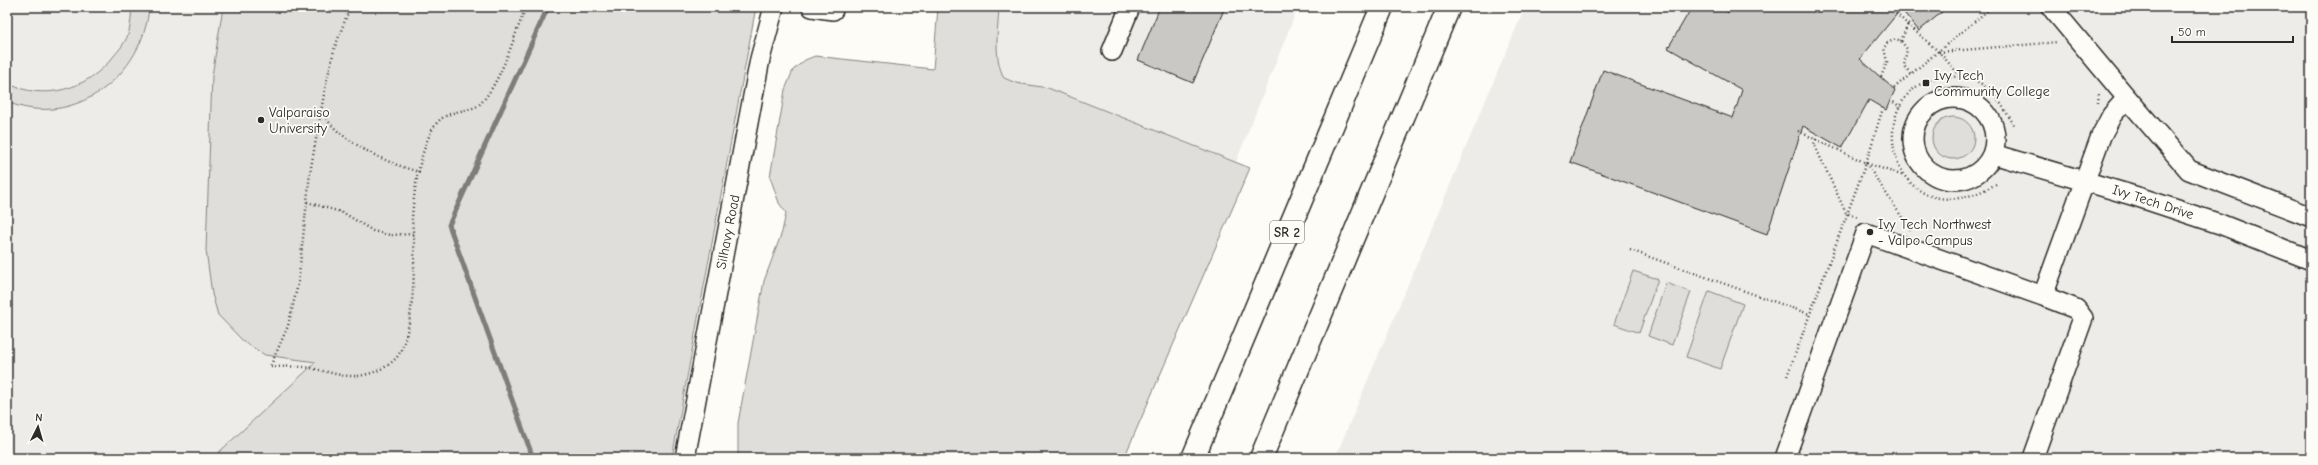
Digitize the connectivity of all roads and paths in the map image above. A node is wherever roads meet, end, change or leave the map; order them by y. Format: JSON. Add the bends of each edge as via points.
{"nodes":[{"id":1,"x":350,"y":7,"type":"edge"},
{"id":2,"x":526,"y":7,"type":"edge"},
{"id":3,"x":774,"y":7,"type":"edge"},
{"id":4,"x":812,"y":7,"type":"edge"},
{"id":5,"x":1130,"y":7,"type":"edge"},
{"id":6,"x":1382,"y":7,"type":"edge"},
{"id":7,"x":1449,"y":7,"type":"edge"},
{"id":8,"x":1992,"y":7,"type":"edge"},
{"id":9,"x":2051,"y":7,"type":"edge"},
{"id":10,"x":833,"y":10,"type":"dead end"},
{"id":11,"x":1893,"y":11,"type":"dead end"},
{"id":12,"x":1908,"y":24,"type":"junction"},
{"id":13,"x":1901,"y":42,"type":"junction"},
{"id":14,"x":2066,"y":42,"type":"dead end"},
{"id":15,"x":1112,"y":51,"type":"dead end"},
{"id":16,"x":1939,"y":52,"type":"junction"},
{"id":17,"x":1911,"y":74,"type":"junction"},
{"id":18,"x":1881,"y":77,"type":"dead end"},
{"id":19,"x":1961,"y":77,"type":"junction"},
{"id":20,"x":1894,"y":88,"type":"dead end"},
{"id":21,"x":2127,"y":98,"type":"junction"},
{"id":22,"x":1890,"y":100,"type":"dead end"},
{"id":23,"x":1901,"y":106,"type":"junction"},
{"id":24,"x":1883,"y":108,"type":"dead end"},
{"id":25,"x":320,"y":112,"type":"junction"},
{"id":26,"x":2014,"y":125,"type":"dead end"},
{"id":27,"x":1798,"y":131,"type":"dead end"},
{"id":28,"x":1816,"y":139,"type":"junction"},
{"id":29,"x":1993,"y":154,"type":"junction"},
{"id":30,"x":1866,"y":163,"type":"junction"},
{"id":31,"x":420,"y":172,"type":"junction"},
{"id":32,"x":1904,"y":176,"type":"junction"},
{"id":33,"x":2085,"y":181,"type":"junction"},
{"id":34,"x":1996,"y":184,"type":"dead end"},
{"id":35,"x":307,"y":202,"type":"junction"},
{"id":36,"x":1846,"y":213,"type":"junction"},
{"id":37,"x":2311,"y":217,"type":"edge"},
{"id":38,"x":1912,"y":232,"type":"dead end"},
{"id":39,"x":414,"y":234,"type":"junction"},
{"id":40,"x":1630,"y":250,"type":"dead end"},
{"id":41,"x":2311,"y":260,"type":"edge"},
{"id":42,"x":2043,"y":296,"type":"junction"},
{"id":43,"x":1809,"y":314,"type":"junction"},
{"id":44,"x":1788,"y":376,"type":"dead end"},
{"id":45,"x":685,"y":458,"type":"edge"},
{"id":46,"x":1193,"y":458,"type":"edge"},
{"id":47,"x":1261,"y":458,"type":"edge"},
{"id":48,"x":1785,"y":458,"type":"edge"},
{"id":49,"x":2033,"y":458,"type":"edge"}],
"edges":[{"from":1,"to":25,"type":"path","via":[[334,50]]},
{"from":2,"to":31,"type":"path","via":[[493,85],[480,104],[441,119],[431,132]]},
{"from":3,"to":45,"type":"street","name":"Silhavy Road","via":[[760,59]]},
{"from":4,"to":10,"type":"street"},
{"from":5,"to":15,"type":"street"},
{"from":6,"to":46,"type":"highway","number":"SR 2"},
{"from":7,"to":47,"type":"highway"},
{"from":8,"to":16,"type":"path"},
{"from":9,"to":21,"type":"street"},
{"from":11,"to":12,"type":"path"},
{"from":12,"to":13,"type":"path"},
{"from":12,"to":16,"type":"path"},
{"from":13,"to":17,"type":"path","via":[[1907,52],[1904,66]]},
{"from":13,"to":18,"type":"path","via":[[1891,40],[1884,48],[1887,62]]},
{"from":14,"to":16,"type":"path"},
{"from":16,"to":17,"type":"path"},
{"from":16,"to":19,"type":"path"},
{"from":17,"to":20,"type":"path"},
{"from":19,"to":23,"type":"path","via":[[1940,78],[1922,84]]},
{"from":19,"to":26,"type":"path","via":[[1983,84],[1992,91]]},
{"from":21,"to":33,"type":"street","via":[[2112,114]]},
{"from":21,"to":37,"type":"street","via":[[2188,170]]},
{"from":22,"to":23,"type":"path"},
{"from":23,"to":32,"type":"path","via":[[1894,124],[1892,144]]},
{"from":24,"to":30,"type":"path"},
{"from":25,"to":31,"type":"path","via":[[339,133],[382,158],[403,168]]},
{"from":25,"to":35,"type":"path"},
{"from":27,"to":28,"type":"path"},
{"from":28,"to":30,"type":"path"},
{"from":28,"to":36,"type":"path","via":[[1814,144]]},
{"from":29,"to":29,"type":"street","via":[[1996,140],[1987,114],[1976,104],[1963,98],[1937,101],[1926,108],[1913,131],[1916,157],[1924,168],[1935,176],[1947,180],[1962,180],[1975,175],[1986,166]]},
{"from":29,"to":33,"type":"street","name":"Ivy Tech Drive"},
{"from":30,"to":32,"type":"path"},
{"from":30,"to":36,"type":"path"},
{"from":30,"to":38,"type":"path"},
{"from":31,"to":39,"type":"path","via":[[412,219]]},
{"from":32,"to":34,"type":"path","via":[[1930,197],[1940,199],[1963,197]]},
{"from":33,"to":41,"type":"street","name":"Ivy Tech Drive","via":[[2220,224]]},
{"from":33,"to":42,"type":"street"},
{"from":35,"to":39,"type":"path","via":[[344,213],[373,231],[390,236]]},
{"from":35,"to":39,"type":"path","via":[[298,284],[290,319],[270,367],[314,368],[334,374],[357,376],[382,369],[397,358],[405,341],[412,301]]},
{"from":36,"to":43,"type":"path"},
{"from":40,"to":43,"type":"path"},
{"from":42,"to":48,"type":"street","via":[[1866,233]]},
{"from":42,"to":49,"type":"street","via":[[2076,309],[2083,318]]},
{"from":43,"to":44,"type":"path"}]}
